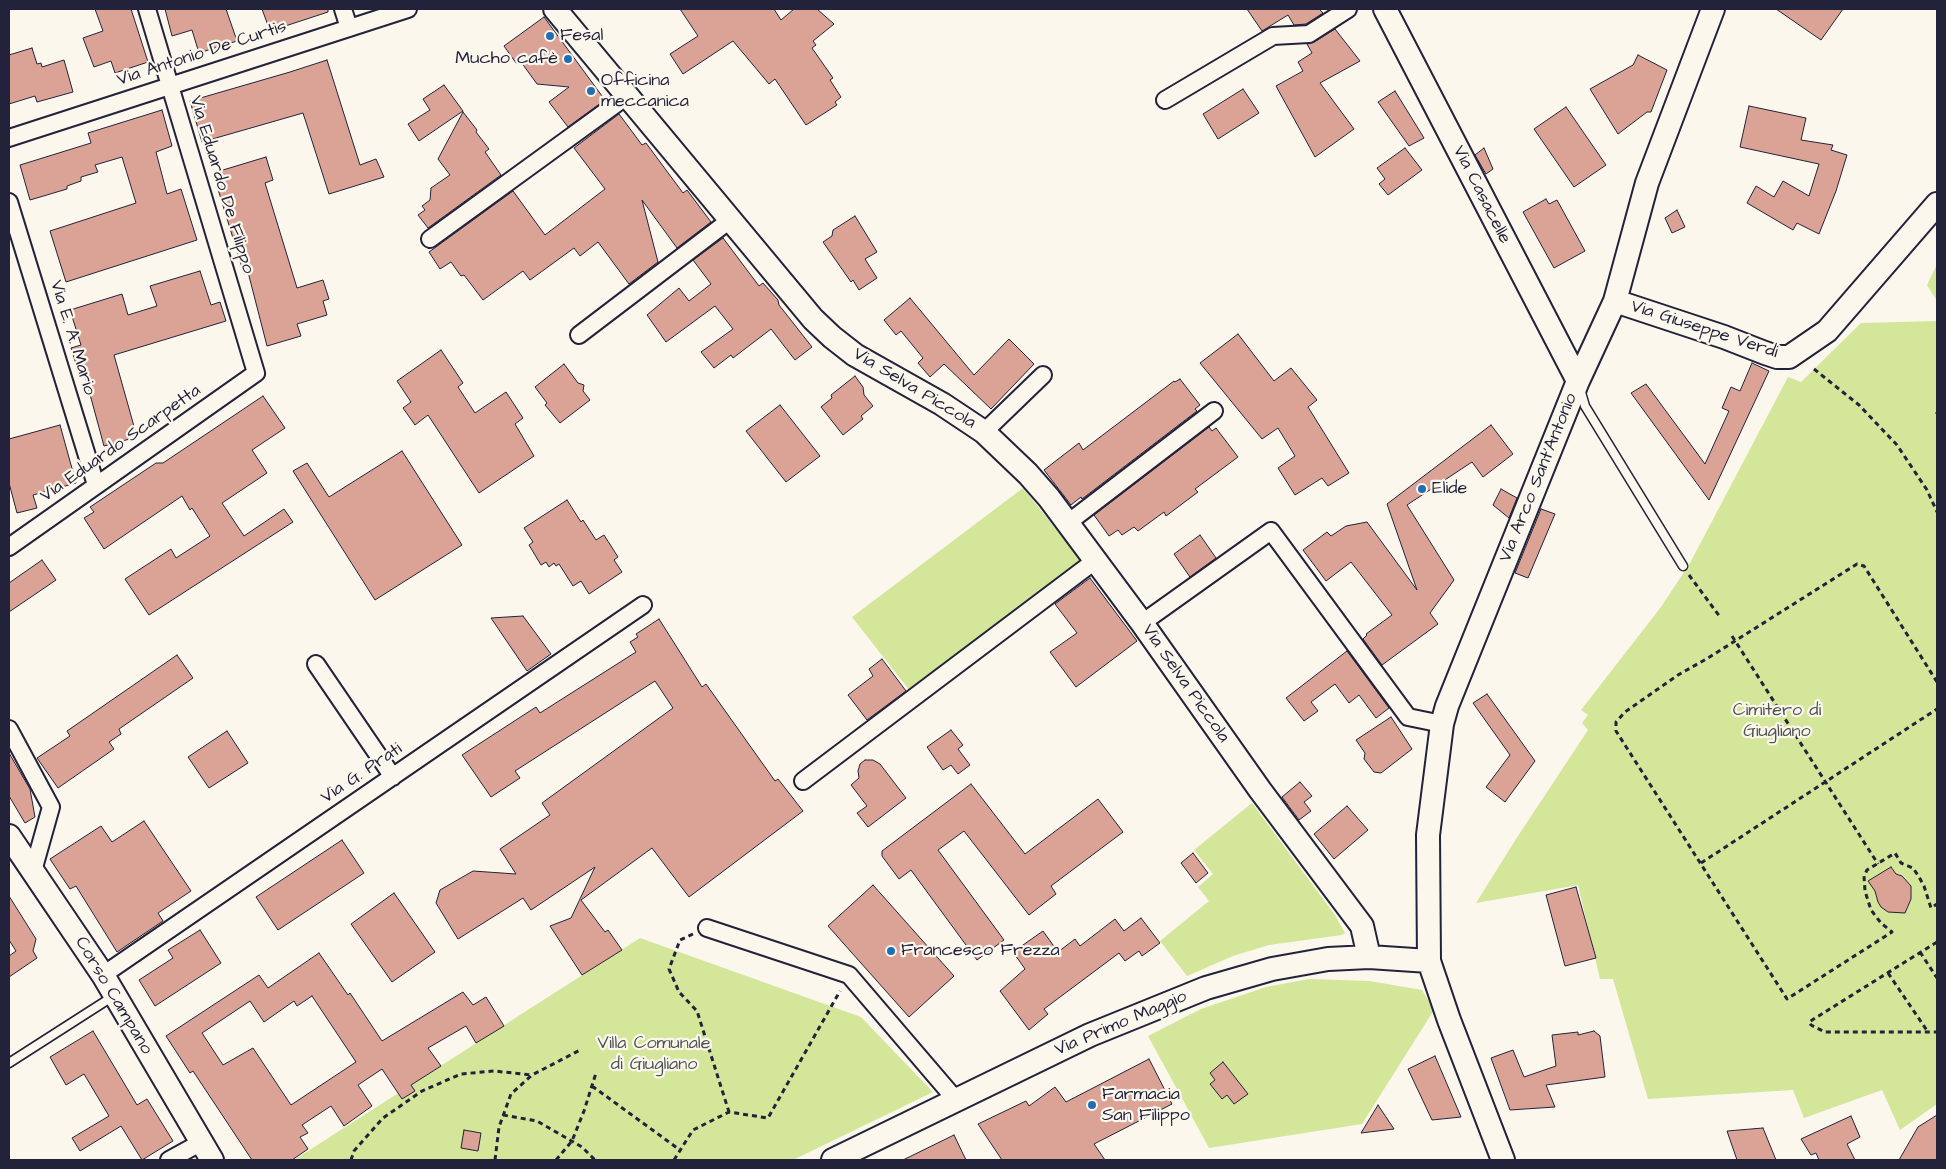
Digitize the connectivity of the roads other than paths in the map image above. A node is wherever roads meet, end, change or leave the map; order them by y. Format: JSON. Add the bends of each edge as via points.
{"nodes":[{"id":1,"x":147,"y":9,"type":"edge"},
{"id":2,"x":342,"y":9,"type":"edge"},
{"id":3,"x":408,"y":9,"type":"edge"},
{"id":4,"x":555,"y":9,"type":"edge"},
{"id":5,"x":1348,"y":9,"type":"edge"},
{"id":6,"x":1385,"y":9,"type":"edge"},
{"id":7,"x":1713,"y":9,"type":"edge"},
{"id":8,"x":349,"y":28,"type":"junction"},
{"id":9,"x":170,"y":86,"type":"junction"},
{"id":10,"x":628,"y":96,"type":"junction"},
{"id":11,"x":1165,"y":100,"type":"dead end"},
{"id":12,"x":9,"y":138,"type":"edge"},
{"id":13,"x":9,"y":202,"type":"edge"},
{"id":14,"x":1937,"y":204,"type":"edge"},
{"id":15,"x":730,"y":220,"type":"junction"},
{"id":16,"x":430,"y":239,"type":"dead end"},
{"id":17,"x":1615,"y":301,"type":"junction"},
{"id":18,"x":578,"y":336,"type":"dead end"},
{"id":19,"x":256,"y":373,"type":"joint"},
{"id":20,"x":1043,"y":375,"type":"dead end"},
{"id":21,"x":1578,"y":381,"type":"junction"},
{"id":22,"x":1214,"y":411,"type":"dead end"},
{"id":23,"x":984,"y":432,"type":"junction"},
{"id":24,"x":96,"y":485,"type":"junction"},
{"id":25,"x":1069,"y":522,"type":"junction"},
{"id":26,"x":9,"y":547,"type":"edge"},
{"id":27,"x":1096,"y":560,"type":"junction"},
{"id":28,"x":1683,"y":566,"type":"road end"},
{"id":29,"x":644,"y":605,"type":"dead end"},
{"id":30,"x":1142,"y":623,"type":"junction"},
{"id":31,"x":316,"y":664,"type":"dead end"},
{"id":32,"x":1442,"y":724,"type":"junction"},
{"id":33,"x":9,"y":729,"type":"edge"},
{"id":34,"x":393,"y":777,"type":"junction"},
{"id":35,"x":803,"y":781,"type":"dead end"},
{"id":36,"x":9,"y":836,"type":"edge"},
{"id":37,"x":33,"y":871,"type":"junction"},
{"id":38,"x":707,"y":928,"type":"road end"},
{"id":39,"x":1370,"y":957,"type":"junction"},
{"id":40,"x":1429,"y":961,"type":"junction"},
{"id":41,"x":103,"y":975,"type":"junction"},
{"id":42,"x":115,"y":996,"type":"junction"},
{"id":43,"x":9,"y":1064,"type":"edge"},
{"id":44,"x":956,"y":1100,"type":"junction"},
{"id":45,"x":206,"y":1152,"type":"edge"},
{"id":46,"x":169,"y":1160,"type":"edge"},
{"id":47,"x":833,"y":1160,"type":"edge"},
{"id":48,"x":1504,"y":1160,"type":"edge"}],
"edges":[{"from":1,"to":9,"type":"street","name":"Via Eduardo De Filippo"},
{"from":2,"to":8,"type":"street"},
{"from":3,"to":8,"type":"street","name":"Via Antonio De Curtis"},
{"from":4,"to":10,"type":"street","name":"Via Selva Piccola"},
{"from":5,"to":11,"type":"street","via":[[1309,34],[1273,36]]},
{"from":6,"to":21,"type":"street","name":"Via Casacelle"},
{"from":7,"to":17,"type":"street","name":"Via Arco Sant'Antonio","via":[[1647,183]]},
{"from":8,"to":9,"type":"street","name":"Via Antonio De Curtis"},
{"from":9,"to":12,"type":"street","name":"Via Antonio De Curtis"},
{"from":9,"to":19,"type":"street","name":"Via Eduardo De Filippo"},
{"from":10,"to":15,"type":"street","name":"Via Selva Piccola"},
{"from":10,"to":16,"type":"street"},
{"from":13,"to":24,"type":"street","name":"Via E. A. Mario"},
{"from":14,"to":17,"type":"street","name":"Via Giuseppe Verdi","via":[[1827,331],[1789,357],[1777,357],[1724,336]]},
{"from":15,"to":18,"type":"street"},
{"from":15,"to":23,"type":"street","name":"Via Selva Piccola","via":[[797,301],[832,337],[855,355],[942,404]]},
{"from":17,"to":21,"type":"street","name":"Via Arco Sant'Antonio"},
{"from":19,"to":24,"type":"street","name":"Via Eduardo Scarpetta"},
{"from":20,"to":23,"type":"street"},
{"from":21,"to":28,"type":"lane","via":[[1585,406]]},
{"from":21,"to":32,"type":"street","name":"Via Arco Sant'Antonio"},
{"from":22,"to":25,"type":"street"},
{"from":23,"to":25,"type":"street","name":"Via Selva Piccola","via":[[1028,474]]},
{"from":24,"to":26,"type":"street","name":"Via Eduardo Scarpetta"},
{"from":25,"to":27,"type":"street","name":"Via Selva Piccola"},
{"from":27,"to":30,"type":"street","name":"Via Selva Piccola"},
{"from":27,"to":35,"type":"street"},
{"from":29,"to":34,"type":"street","name":"Via G. Prati"},
{"from":30,"to":32,"type":"street","via":[[1272,531],[1408,717]]},
{"from":30,"to":39,"type":"street","name":"Via Selva Piccola","via":[[1260,790],[1362,926]]},
{"from":31,"to":34,"type":"street"},
{"from":32,"to":40,"type":"street","name":"Via Arco Sant'Antonio","via":[[1428,835]]},
{"from":33,"to":37,"type":"street","via":[[51,807]]},
{"from":34,"to":41,"type":"street","name":"Via G. Prati"},
{"from":36,"to":37,"type":"street","name":"Corso Campano"},
{"from":37,"to":41,"type":"street","name":"Corso Campano"},
{"from":38,"to":44,"type":"street","via":[[849,975]]},
{"from":39,"to":40,"type":"street","name":"Via Primo Maggio"},
{"from":39,"to":44,"type":"street","name":"Via Primo Maggio","via":[[1328,959],[1272,969],[1206,988],[1090,1035]]},
{"from":40,"to":48,"type":"street","name":"Via Arco Sant'Antonio"},
{"from":41,"to":42,"type":"street","name":"Corso Campano"},
{"from":42,"to":43,"type":"lane"},
{"from":42,"to":45,"type":"street","name":"Corso Campano"},
{"from":44,"to":47,"type":"street","name":"Via Primo Maggio"},
{"from":45,"to":46,"type":"street"}]}
